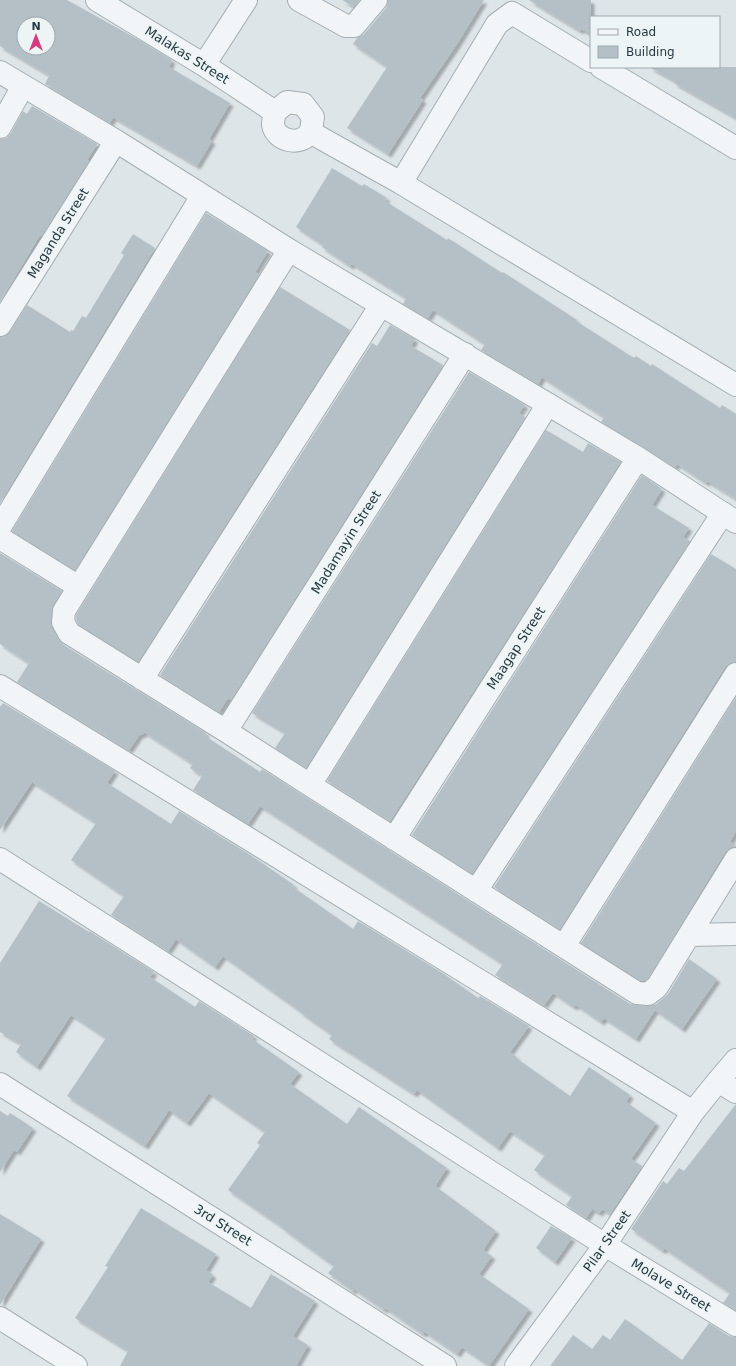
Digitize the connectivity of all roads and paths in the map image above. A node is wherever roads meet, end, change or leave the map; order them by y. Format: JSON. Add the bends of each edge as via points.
{"nodes":[{"id":1,"x":97,"y":0,"type":"edge"},
{"id":2,"x":246,"y":0,"type":"edge"},
{"id":3,"x":300,"y":0,"type":"edge"},
{"id":4,"x":376,"y":0,"type":"edge"},
{"id":5,"x":590,"y":60,"type":"edge"},
{"id":6,"x":204,"y":65,"type":"junction"},
{"id":7,"x":603,"y":68,"type":"edge"},
{"id":8,"x":0,"y":72,"type":"edge"},
{"id":9,"x":23,"y":86,"type":"junction"},
{"id":10,"x":275,"y":112,"type":"junction"},
{"id":11,"x":0,"y":127,"type":"edge"},
{"id":12,"x":310,"y":132,"type":"junction"},
{"id":13,"x":116,"y":142,"type":"junction"},
{"id":14,"x":736,"y":148,"type":"edge"},
{"id":15,"x":401,"y":183,"type":"junction"},
{"id":16,"x":202,"y":196,"type":"junction"},
{"id":17,"x":289,"y":250,"type":"junction"},
{"id":18,"x":381,"y":305,"type":"junction"},
{"id":19,"x":0,"y":325,"type":"edge"},
{"id":20,"x":465,"y":354,"type":"junction"},
{"id":21,"x":736,"y":385,"type":"edge"},
{"id":22,"x":548,"y":404,"type":"junction"},
{"id":23,"x":638,"y":458,"type":"junction"},
{"id":24,"x":729,"y":518,"type":"edge"},
{"id":25,"x":0,"y":527,"type":"edge"},
{"id":26,"x":0,"y":538,"type":"edge"},
{"id":27,"x":79,"y":586,"type":"junction"},
{"id":28,"x":736,"y":674,"type":"edge"},
{"id":29,"x":142,"y":679,"type":"junction"},
{"id":30,"x":0,"y":686,"type":"edge"},
{"id":31,"x":226,"y":731,"type":"junction"},
{"id":32,"x":310,"y":786,"type":"junction"},
{"id":33,"x":394,"y":839,"type":"junction"},
{"id":34,"x":0,"y":859,"type":"edge"},
{"id":35,"x":736,"y":859,"type":"edge"},
{"id":36,"x":476,"y":890,"type":"junction"},
{"id":37,"x":736,"y":934,"type":"edge"},
{"id":38,"x":690,"y":935,"type":"junction"},
{"id":39,"x":564,"y":946,"type":"junction"},
{"id":40,"x":736,"y":1060,"type":"edge"},
{"id":41,"x":718,"y":1080,"type":"junction"},
{"id":42,"x":0,"y":1084,"type":"edge"},
{"id":43,"x":736,"y":1092,"type":"edge"},
{"id":44,"x":693,"y":1112,"type":"junction"},
{"id":45,"x":605,"y":1245,"type":"junction"},
{"id":46,"x":0,"y":1318,"type":"edge"},
{"id":47,"x":736,"y":1325,"type":"edge"},
{"id":48,"x":76,"y":1366,"type":"edge"},
{"id":49,"x":445,"y":1366,"type":"edge"},
{"id":50,"x":516,"y":1366,"type":"edge"}],
"edges":[{"from":1,"to":6,"type":"street","name":"Malakas Street"},
{"from":2,"to":6,"type":"street"},
{"from":3,"to":4,"type":"street","via":[[346,26],[354,26]]},
{"from":5,"to":15,"type":"street","via":[[512,14],[497,24]]},
{"from":6,"to":10,"type":"street","name":"Malakas Street"},
{"from":7,"to":14,"type":"street"},
{"from":8,"to":9,"type":"street"},
{"from":9,"to":11,"type":"street"},
{"from":9,"to":13,"type":"street"},
{"from":10,"to":12,"type":"street","via":[[273,124],[278,135],[289,141],[301,140]]},
{"from":10,"to":12,"type":"street","via":[[287,102],[303,104],[313,117]]},
{"from":12,"to":15,"type":"street"},
{"from":13,"to":16,"type":"street"},
{"from":13,"to":19,"type":"street","name":"Maganda Street"},
{"from":15,"to":21,"type":"street"},
{"from":16,"to":17,"type":"street"},
{"from":16,"to":25,"type":"street"},
{"from":17,"to":18,"type":"street"},
{"from":17,"to":27,"type":"street"},
{"from":18,"to":20,"type":"street"},
{"from":18,"to":29,"type":"street"},
{"from":20,"to":22,"type":"street"},
{"from":20,"to":31,"type":"street","name":"Madamayin Street"},
{"from":22,"to":23,"type":"street"},
{"from":22,"to":32,"type":"street"},
{"from":23,"to":24,"type":"street"},
{"from":23,"to":33,"type":"street","name":"Maagap Street"},
{"from":24,"to":36,"type":"street"},
{"from":26,"to":27,"type":"street"},
{"from":27,"to":29,"type":"street","via":[[64,611],[63,622],[69,633]]},
{"from":28,"to":39,"type":"street"},
{"from":29,"to":31,"type":"street"},
{"from":30,"to":44,"type":"street"},
{"from":31,"to":32,"type":"street"},
{"from":32,"to":33,"type":"street"},
{"from":33,"to":36,"type":"street"},
{"from":34,"to":45,"type":"street","name":"Molave Street"},
{"from":35,"to":38,"type":"street"},
{"from":36,"to":39,"type":"street"},
{"from":37,"to":38,"type":"street"},
{"from":38,"to":39,"type":"street","via":[[657,987],[648,994],[637,993]]},
{"from":40,"to":41,"type":"street","name":"Pilar Street"},
{"from":41,"to":43,"type":"street"},
{"from":41,"to":44,"type":"street","name":"Pilar Street"},
{"from":42,"to":49,"type":"street","name":"3rd Street"},
{"from":44,"to":45,"type":"street","name":"Pilar Street"},
{"from":45,"to":47,"type":"street","name":"Molave Street"},
{"from":45,"to":50,"type":"street","name":"Pilar Street"},
{"from":46,"to":48,"type":"street"}]}
